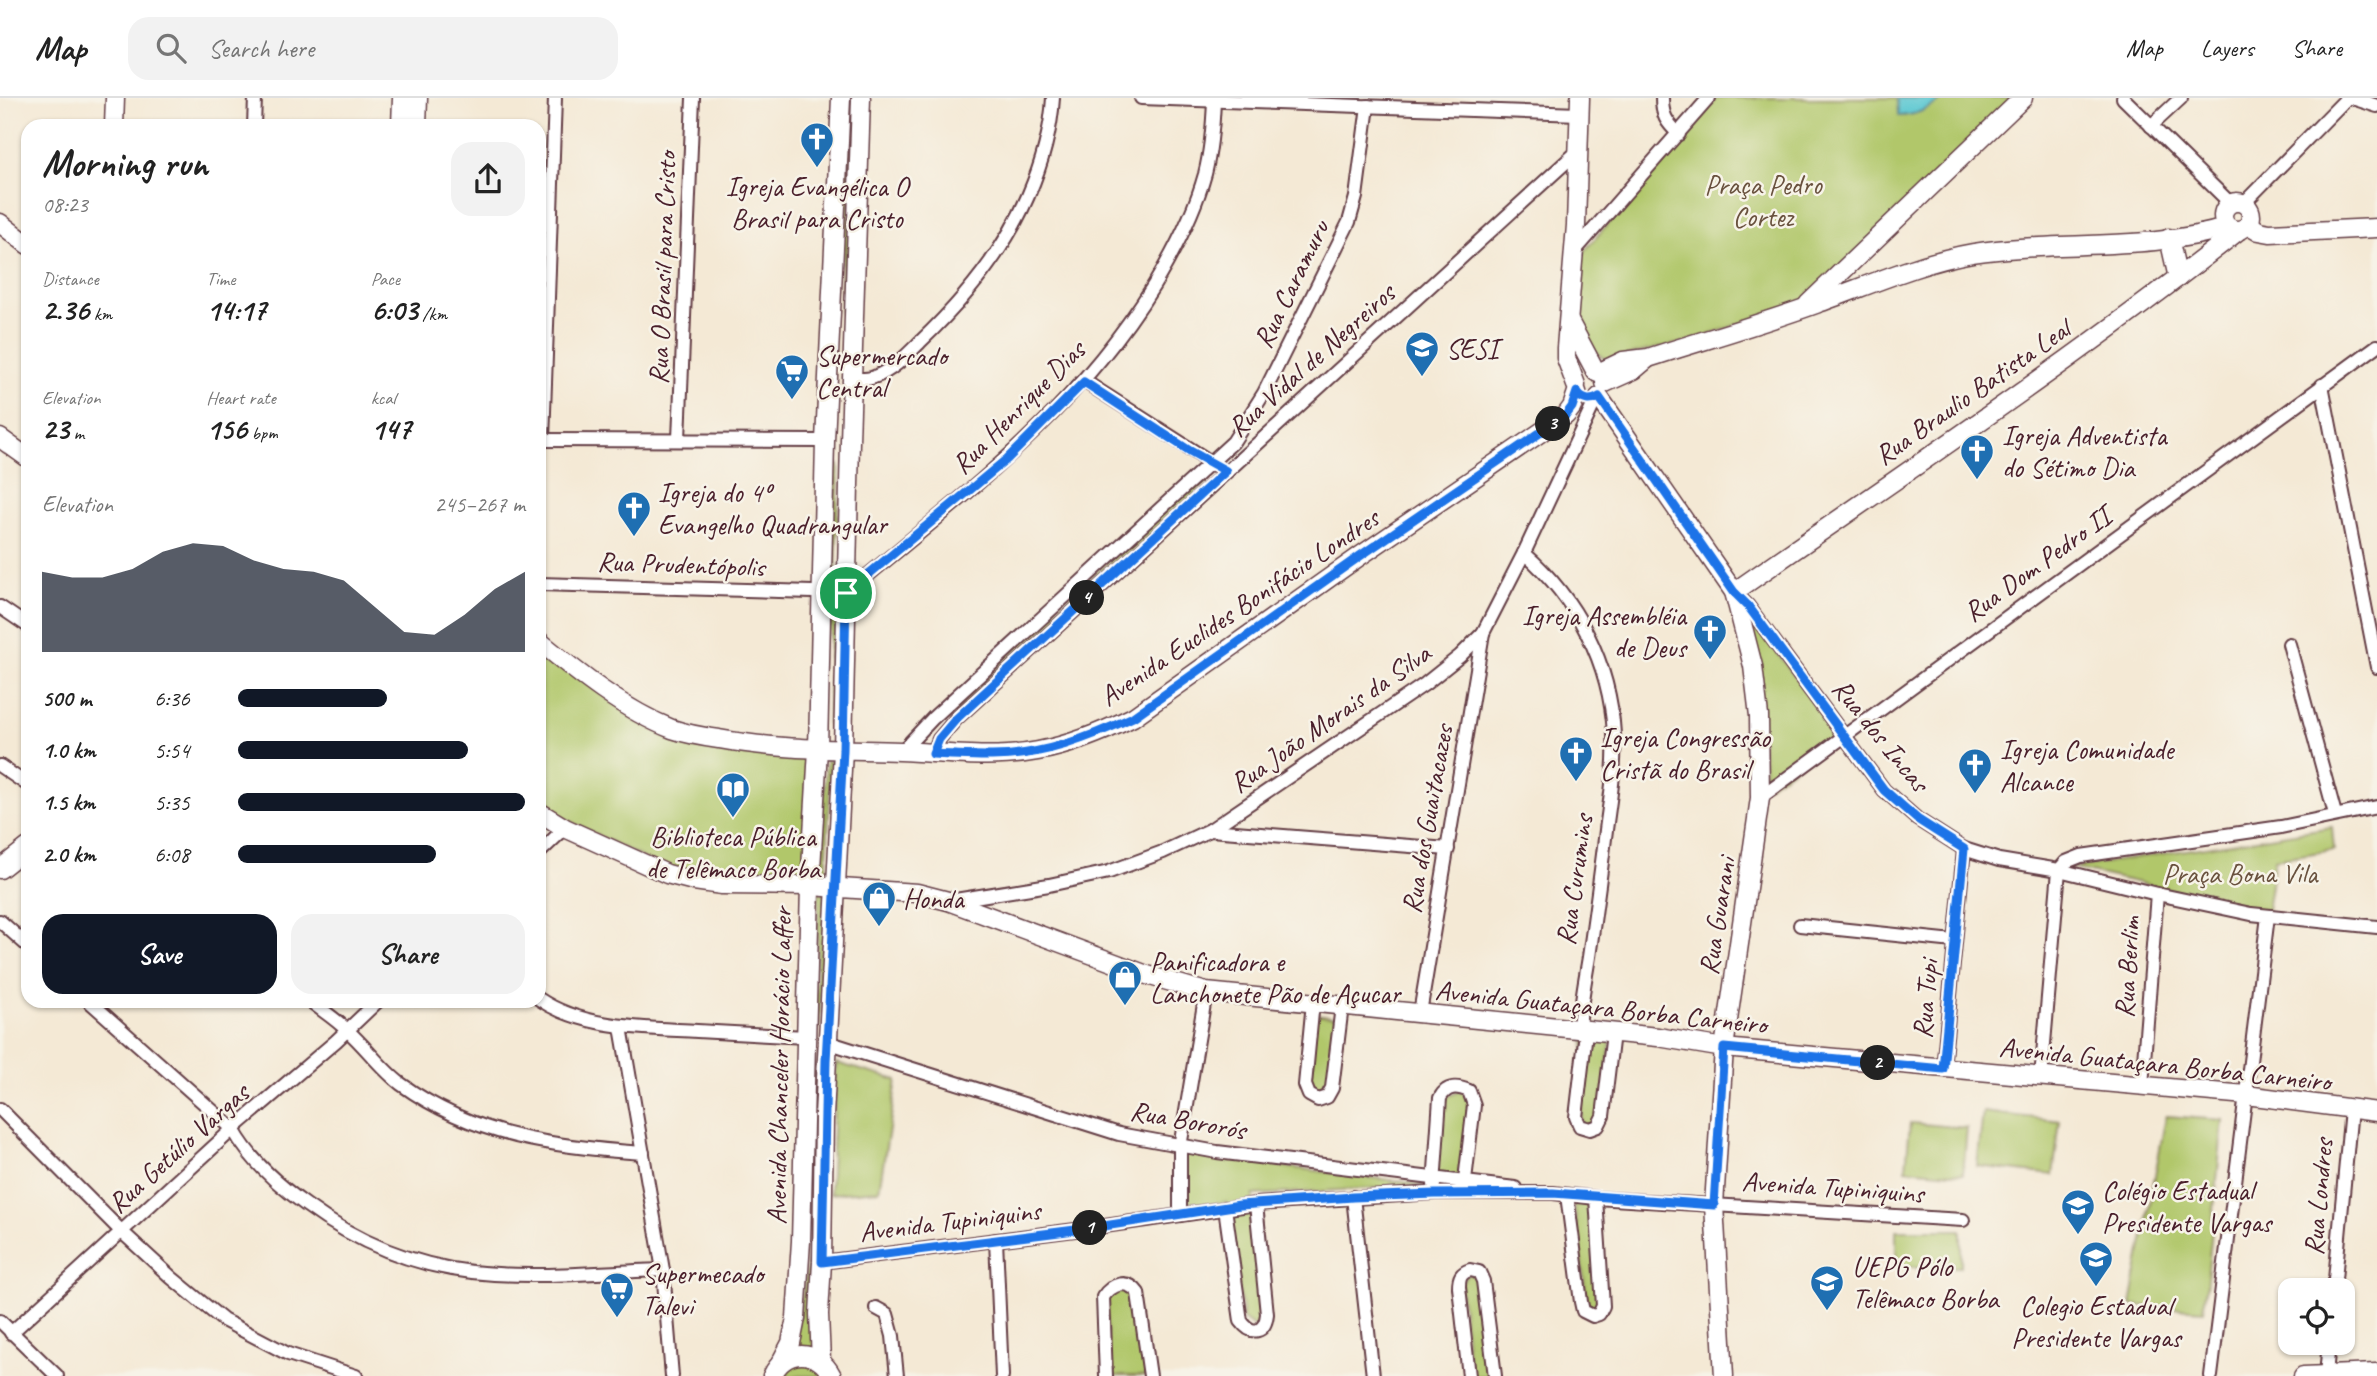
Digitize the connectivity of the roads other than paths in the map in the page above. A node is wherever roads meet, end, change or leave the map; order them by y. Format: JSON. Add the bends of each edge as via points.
{"nodes":[{"id":1,"x":115,"y":98,"type":"edge"},
{"id":2,"x":255,"y":98,"type":"edge"},
{"id":3,"x":402,"y":98,"type":"edge"},
{"id":4,"x":418,"y":98,"type":"edge"},
{"id":5,"x":555,"y":98,"type":"edge"},
{"id":6,"x":693,"y":98,"type":"edge"},
{"id":7,"x":841,"y":98,"type":"edge"},
{"id":8,"x":861,"y":98,"type":"edge"},
{"id":9,"x":1053,"y":98,"type":"edge"},
{"id":10,"x":1141,"y":98,"type":"edge"},
{"id":11,"x":1662,"y":98,"type":"edge"},
{"id":12,"x":1709,"y":98,"type":"edge"},
{"id":13,"x":2023,"y":98,"type":"edge"},
{"id":14,"x":2123,"y":98,"type":"edge"},
{"id":15,"x":2181,"y":98,"type":"edge"},
{"id":16,"x":2349,"y":98,"type":"edge"},
{"id":17,"x":1214,"y":101,"type":"junction"},
{"id":18,"x":1281,"y":101,"type":"edge"},
{"id":19,"x":1429,"y":103,"type":"edge"},
{"id":20,"x":1367,"y":106,"type":"junction"},
{"id":21,"x":1579,"y":106,"type":"edge"},
{"id":22,"x":2377,"y":106,"type":"edge"},
{"id":23,"x":114,"y":119,"type":"edge"},
{"id":24,"x":254,"y":119,"type":"edge"},
{"id":25,"x":401,"y":119,"type":"edge"},
{"id":26,"x":417,"y":119,"type":"edge"},
{"id":27,"x":2151,"y":126,"type":"junction"},
{"id":28,"x":1679,"y":134,"type":"junction"},
{"id":29,"x":1577,"y":152,"type":"junction"},
{"id":30,"x":2237,"y":203,"type":"junction"},
{"id":31,"x":0,"y":223,"type":"edge"},
{"id":32,"x":2238,"y":227,"type":"junction"},
{"id":33,"x":2377,"y":228,"type":"edge"},
{"id":34,"x":2169,"y":238,"type":"junction"},
{"id":35,"x":21,"y":240,"type":"edge"},
{"id":36,"x":1573,"y":254,"type":"junction"},
{"id":37,"x":2178,"y":278,"type":"junction"},
{"id":38,"x":1802,"y":310,"type":"junction"},
{"id":39,"x":546,"y":318,"type":"edge"},
{"id":40,"x":1569,"y":321,"type":"junction"},
{"id":41,"x":2377,"y":346,"type":"edge"},
{"id":42,"x":853,"y":379,"type":"junction"},
{"id":43,"x":1084,"y":382,"type":"junction"},
{"id":44,"x":1599,"y":385,"type":"junction"},
{"id":45,"x":2322,"y":385,"type":"junction"},
{"id":46,"x":1577,"y":389,"type":"junction"},
{"id":47,"x":0,"y":438,"type":"edge"},
{"id":48,"x":679,"y":439,"type":"junction"},
{"id":49,"x":546,"y":440,"type":"edge"},
{"id":50,"x":825,"y":441,"type":"junction"},
{"id":51,"x":21,"y":453,"type":"edge"},
{"id":52,"x":1212,"y":463,"type":"junction"},
{"id":53,"x":1226,"y":471,"type":"junction"},
{"id":54,"x":1524,"y":553,"type":"junction"},
{"id":55,"x":546,"y":584,"type":"edge"},
{"id":56,"x":822,"y":592,"type":"junction"},
{"id":57,"x":1734,"y":592,"type":"junction"},
{"id":58,"x":846,"y":593,"type":"junction"},
{"id":59,"x":0,"y":607,"type":"edge"},
{"id":60,"x":21,"y":621,"type":"edge"},
{"id":61,"x":1483,"y":633,"type":"junction"},
{"id":62,"x":2289,"y":644,"type":"dead end"},
{"id":63,"x":546,"y":646,"type":"edge"},
{"id":64,"x":2377,"y":667,"type":"edge"},
{"id":65,"x":1844,"y":736,"type":"junction"},
{"id":66,"x":818,"y":749,"type":"junction"},
{"id":67,"x":843,"y":750,"type":"junction"},
{"id":68,"x":902,"y":751,"type":"junction"},
{"id":69,"x":933,"y":754,"type":"junction"},
{"id":70,"x":0,"y":766,"type":"edge"},
{"id":71,"x":21,"y":780,"type":"edge"},
{"id":72,"x":1760,"y":799,"type":"junction"},
{"id":73,"x":2377,"y":807,"type":"edge"},
{"id":74,"x":2335,"y":814,"type":"junction"},
{"id":75,"x":546,"y":816,"type":"edge"},
{"id":76,"x":565,"y":828,"type":"junction"},
{"id":77,"x":1210,"y":830,"type":"junction"},
{"id":78,"x":546,"y":846,"type":"edge"},
{"id":79,"x":1448,"y":849,"type":"junction"},
{"id":80,"x":1964,"y":849,"type":"junction"},
{"id":81,"x":21,"y":852,"type":"edge"},
{"id":82,"x":0,"y":869,"type":"edge"},
{"id":83,"x":2059,"y":870,"type":"junction"},
{"id":84,"x":810,"y":886,"type":"junction"},
{"id":85,"x":834,"y":887,"type":"junction"},
{"id":86,"x":2157,"y":894,"type":"junction"},
{"id":87,"x":948,"y":901,"type":"junction"},
{"id":88,"x":2267,"y":916,"type":"junction"},
{"id":89,"x":0,"y":921,"type":"edge"},
{"id":90,"x":1800,"y":925,"type":"dead end"},
{"id":91,"x":2377,"y":927,"type":"edge"},
{"id":92,"x":21,"y":940,"type":"edge"},
{"id":93,"x":1954,"y":941,"type":"junction"},
{"id":94,"x":1206,"y":992,"type":"junction"},
{"id":95,"x":1313,"y":1002,"type":"junction"},
{"id":96,"x":546,"y":1004,"type":"edge"},
{"id":97,"x":1342,"y":1006,"type":"junction"},
{"id":98,"x":97,"y":1008,"type":"edge"},
{"id":99,"x":319,"y":1008,"type":"edge"},
{"id":100,"x":371,"y":1008,"type":"edge"},
{"id":101,"x":1420,"y":1013,"type":"junction"},
{"id":102,"x":621,"y":1027,"type":"junction"},
{"id":103,"x":347,"y":1030,"type":"junction"},
{"id":104,"x":1582,"y":1031,"type":"junction"},
{"id":105,"x":1613,"y":1033,"type":"junction"},
{"id":106,"x":806,"y":1037,"type":"junction"},
{"id":107,"x":827,"y":1042,"type":"junction"},
{"id":108,"x":1724,"y":1048,"type":"junction"},
{"id":109,"x":1943,"y":1069,"type":"junction"},
{"id":110,"x":2041,"y":1078,"type":"junction"},
{"id":111,"x":2142,"y":1086,"type":"junction"},
{"id":112,"x":2246,"y":1095,"type":"junction"},
{"id":113,"x":0,"y":1109,"type":"edge"},
{"id":114,"x":2351,"y":1109,"type":"junction"},
{"id":115,"x":2377,"y":1112,"type":"edge"},
{"id":116,"x":233,"y":1129,"type":"junction"},
{"id":117,"x":1180,"y":1147,"type":"junction"},
{"id":118,"x":643,"y":1153,"type":"junction"},
{"id":119,"x":1433,"y":1179,"type":"junction"},
{"id":120,"x":1465,"y":1180,"type":"junction"},
{"id":121,"x":1553,"y":1193,"type":"junction"},
{"id":122,"x":1435,"y":1194,"type":"junction"},
{"id":123,"x":1567,"y":1195,"type":"junction"},
{"id":124,"x":1353,"y":1197,"type":"junction"},
{"id":125,"x":1596,"y":1198,"type":"junction"},
{"id":126,"x":1256,"y":1204,"type":"junction"},
{"id":127,"x":1714,"y":1205,"type":"junction"},
{"id":128,"x":1224,"y":1208,"type":"junction"},
{"id":129,"x":1180,"y":1215,"type":"junction"},
{"id":130,"x":1963,"y":1220,"type":"dead end"},
{"id":131,"x":122,"y":1232,"type":"junction"},
{"id":132,"x":996,"y":1240,"type":"junction"},
{"id":133,"x":822,"y":1262,"type":"junction"},
{"id":134,"x":663,"y":1270,"type":"junction"},
{"id":135,"x":2335,"y":1278,"type":"edge"},
{"id":136,"x":876,"y":1308,"type":"dead end"},
{"id":137,"x":0,"y":1321,"type":"edge"},
{"id":138,"x":12,"y":1333,"type":"junction"},
{"id":139,"x":2328,"y":1355,"type":"edge"},
{"id":140,"x":826,"y":1369,"type":"edge"},
{"id":141,"x":774,"y":1372,"type":"edge"},
{"id":142,"x":2377,"y":1373,"type":"edge"},
{"id":143,"x":57,"y":1376,"type":"edge"},
{"id":144,"x":356,"y":1376,"type":"edge"},
{"id":145,"x":672,"y":1376,"type":"edge"},
{"id":146,"x":897,"y":1376,"type":"edge"},
{"id":147,"x":1002,"y":1376,"type":"edge"},
{"id":148,"x":1106,"y":1376,"type":"edge"},
{"id":149,"x":1150,"y":1376,"type":"edge"},
{"id":150,"x":1373,"y":1376,"type":"edge"},
{"id":151,"x":1469,"y":1376,"type":"edge"},
{"id":152,"x":1495,"y":1376,"type":"edge"},
{"id":153,"x":1724,"y":1376,"type":"edge"},
{"id":154,"x":2211,"y":1376,"type":"edge"},
{"id":155,"x":2303,"y":1376,"type":"edge"},
{"id":156,"x":2326,"y":1376,"type":"edge"}],
"edges":[{"from":1,"to":23,"type":"street"},
{"from":2,"to":24,"type":"street"},
{"from":3,"to":25,"type":"street"},
{"from":4,"to":26,"type":"street"},
{"from":5,"to":39,"type":"street"},
{"from":6,"to":48,"type":"street","name":"Rua O Brasil para Cristo"},
{"from":7,"to":50,"type":"street","name":"Avenida Chanceler Horácio Laffer"},
{"from":8,"to":42,"type":"street","name":"Avenida Chanceler Horácio Laffer"},
{"from":9,"to":42,"type":"street","via":[[1043,155],[1028,197],[974,285],[891,368],[874,377]]},
{"from":10,"to":17,"type":"street"},
{"from":11,"to":28,"type":"street","via":[[1662,113]]},
{"from":12,"to":28,"type":"street"},
{"from":13,"to":38,"type":"street"},
{"from":14,"to":27,"type":"street"},
{"from":15,"to":27,"type":"street"},
{"from":16,"to":22,"type":"street"},
{"from":16,"to":30,"type":"street"},
{"from":17,"to":18,"type":"street"},
{"from":17,"to":43,"type":"street","name":"Rua Henrique Dias","via":[[1205,174],[1190,217],[1141,306]]},
{"from":18,"to":20,"type":"street"},
{"from":19,"to":20,"type":"street"},
{"from":19,"to":21,"type":"street"},
{"from":20,"to":52,"type":"street","name":"Rua Caramuru","via":[[1356,197],[1345,231],[1264,393],[1233,442]]},
{"from":21,"to":29,"type":"street"},
{"from":27,"to":30,"type":"street"},
{"from":28,"to":36,"type":"street"},
{"from":29,"to":36,"type":"street"},
{"from":29,"to":53,"type":"street","name":"Rua Vidal de Negreiros"},
{"from":30,"to":32,"type":"street","via":[[2223,214]]},
{"from":30,"to":32,"type":"street","via":[[2252,212]]},
{"from":31,"to":35,"type":"street"},
{"from":32,"to":33,"type":"street","via":[[2270,233]]},
{"from":32,"to":34,"type":"street"},
{"from":32,"to":37,"type":"street","name":"Rua Braulio Batista Leal"},
{"from":34,"to":37,"type":"street"},
{"from":34,"to":38,"type":"street","via":[[1974,253],[1934,262]]},
{"from":36,"to":40,"type":"street"},
{"from":37,"to":57,"type":"street","name":"Rua Braulio Batista Leal"},
{"from":38,"to":44,"type":"street","via":[[1648,358],[1634,370]]},
{"from":40,"to":44,"type":"street","name":"Rua dos Incas"},
{"from":40,"to":46,"type":"street","via":[[1566,358]]},
{"from":41,"to":45,"type":"street","name":"Rua Dom Pedro II"},
{"from":42,"to":58,"type":"street","name":"Avenida Chanceler Horácio Laffer"},
{"from":43,"to":52,"type":"street"},
{"from":43,"to":58,"type":"street","name":"Rua Henrique Dias","via":[[1007,459]]},
{"from":44,"to":46,"type":"street","via":[[1585,400]]},
{"from":44,"to":46,"type":"street","via":[[1588,372],[1580,375]]},
{"from":44,"to":54,"type":"street","name":"Rua João Morais da Silva"},
{"from":44,"to":57,"type":"street","name":"Rua dos Incas"},
{"from":45,"to":64,"type":"street"},
{"from":45,"to":65,"type":"street","name":"Rua Dom Pedro II"},
{"from":46,"to":69,"type":"street","name":"Avenida Euclides Bonifácio Londres","via":[[1566,415],[1133,717],[1100,733],[1038,751],[994,756]]},
{"from":47,"to":51,"type":"street"},
{"from":48,"to":49,"type":"street"},
{"from":48,"to":50,"type":"street"},
{"from":50,"to":56,"type":"street","name":"Avenida Chanceler Horácio Laffer"},
{"from":52,"to":53,"type":"street"},
{"from":52,"to":68,"type":"street","name":"Rua Vidal de Negreiros","via":[[943,708]]},
{"from":53,"to":69,"type":"street","name":"Rua Vidal de Negreiros","via":[[956,719]]},
{"from":54,"to":61,"type":"street","name":"Rua João Morais da Silva"},
{"from":54,"to":104,"type":"street","name":"Rua Curumins","via":[[1548,573],[1588,633],[1610,701],[1614,736],[1611,788]]},
{"from":55,"to":56,"type":"street","name":"Rua Prudentópolis"},
{"from":56,"to":58,"type":"street","name":"Rua Prudentópolis"},
{"from":56,"to":66,"type":"street","name":"Avenida Chanceler Horácio Laffer"},
{"from":57,"to":65,"type":"street","name":"Rua dos Incas"},
{"from":57,"to":72,"type":"street","name":"Rua Guarani","via":[[1753,666]]},
{"from":58,"to":67,"type":"street","name":"Avenida Chanceler Horácio Laffer"},
{"from":59,"to":60,"type":"street"},
{"from":61,"to":77,"type":"street","name":"Rua João Morais da Silva","via":[[1425,684]]},
{"from":61,"to":79,"type":"street","name":"Rua dos Guaitacazes"},
{"from":62,"to":74,"type":"street"},
{"from":63,"to":66,"type":"street","name":"Avenida Euclides Bonifácio Londres","via":[[597,686],[674,730],[752,745]]},
{"from":65,"to":72,"type":"street","name":"Rua Dom Pedro II"},
{"from":65,"to":80,"type":"street","name":"Rua dos Incas","via":[[1884,790],[1917,819]]},
{"from":66,"to":67,"type":"street","name":"Avenida Euclides Bonifácio Londres"},
{"from":66,"to":84,"type":"street","name":"Avenida Chanceler Horácio Laffer"},
{"from":67,"to":68,"type":"street","name":"Avenida Euclides Bonifácio Londres"},
{"from":67,"to":85,"type":"street","name":"Avenida Chanceler Horácio Laffer"},
{"from":68,"to":69,"type":"street","name":"Avenida Euclides Bonifácio Londres"},
{"from":70,"to":71,"type":"street"},
{"from":72,"to":108,"type":"street","name":"Rua Guarani"},
{"from":73,"to":74,"type":"street"},
{"from":74,"to":83,"type":"street","via":[[2281,827],[2081,856]]},
{"from":75,"to":76,"type":"street","name":"Avenida Guataçara Borba Carneiro"},
{"from":76,"to":78,"type":"street"},
{"from":76,"to":84,"type":"street","name":"Avenida Guataçara Borba Carneiro","via":[[667,874],[694,881]]},
{"from":77,"to":79,"type":"street"},
{"from":77,"to":87,"type":"street","name":"Rua João Morais da Silva","via":[[1110,872]]},
{"from":79,"to":101,"type":"street","name":"Rua dos Guaitacazes"},
{"from":80,"to":83,"type":"street","name":"Rua dos Incas"},
{"from":80,"to":93,"type":"street","name":"Rua Tupi"},
{"from":81,"to":82,"type":"street"},
{"from":83,"to":86,"type":"street","name":"Rua dos Incas"},
{"from":83,"to":110,"type":"street"},
{"from":84,"to":85,"type":"street","name":"Avenida Guataçara Borba Carneiro"},
{"from":84,"to":106,"type":"street","name":"Avenida Chanceler Horácio Laffer"},
{"from":85,"to":87,"type":"street","name":"Avenida Guataçara Borba Carneiro","via":[[917,893]]},
{"from":85,"to":107,"type":"street","name":"Avenida Chanceler Horácio Laffer"},
{"from":86,"to":88,"type":"street","name":"Rua dos Incas"},
{"from":86,"to":111,"type":"street","name":"Rua Berlim"},
{"from":87,"to":94,"type":"street","name":"Avenida Guataçara Borba Carneiro","via":[[1147,975]]},
{"from":88,"to":91,"type":"street","name":"Rua dos Incas"},
{"from":88,"to":112,"type":"street"},
{"from":89,"to":92,"type":"street"},
{"from":90,"to":93,"type":"street"},
{"from":93,"to":109,"type":"street","name":"Rua Tupi"},
{"from":94,"to":95,"type":"street","name":"Avenida Guataçara Borba Carneiro"},
{"from":94,"to":117,"type":"street"},
{"from":95,"to":97,"type":"street","name":"Avenida Guataçara Borba Carneiro"},
{"from":95,"to":97,"type":"street","via":[[1305,1085],[1309,1095],[1318,1100],[1327,1097],[1332,1088]]},
{"from":96,"to":102,"type":"street"},
{"from":97,"to":101,"type":"street","name":"Avenida Guataçara Borba Carneiro"},
{"from":98,"to":116,"type":"street"},
{"from":99,"to":103,"type":"street"},
{"from":100,"to":103,"type":"street","name":"Rua Getúlio Vargas"},
{"from":101,"to":104,"type":"street","name":"Avenida Guataçara Borba Carneiro"},
{"from":102,"to":106,"type":"street"},
{"from":102,"to":118,"type":"street"},
{"from":103,"to":116,"type":"street","name":"Rua Getúlio Vargas"},
{"from":103,"to":118,"type":"street","via":[[398,1082],[442,1111],[523,1139]]},
{"from":104,"to":105,"type":"street","name":"Avenida Guataçara Borba Carneiro"},
{"from":104,"to":105,"type":"street","name":"Rua Curumins","via":[[1576,1117],[1580,1126],[1590,1129],[1598,1126],[1603,1116]]},
{"from":105,"to":108,"type":"street","name":"Avenida Guataçara Borba Carneiro"},
{"from":106,"to":141,"type":"street","name":"Avenida Chanceler Horácio Laffer","via":[[796,1318],[791,1343]]},
{"from":107,"to":117,"type":"street","name":"Rua Bororós","via":[[1119,1134]]},
{"from":107,"to":133,"type":"street","name":"Avenida Chanceler Horácio Laffer"},
{"from":108,"to":109,"type":"street","name":"Avenida Guataçara Borba Carneiro"},
{"from":108,"to":127,"type":"street","name":"Rua Guarani"},
{"from":109,"to":110,"type":"street","name":"Avenida Guataçara Borba Carneiro"},
{"from":110,"to":111,"type":"street","name":"Avenida Guataçara Borba Carneiro"},
{"from":111,"to":112,"type":"street","name":"Avenida Guataçara Borba Carneiro"},
{"from":112,"to":114,"type":"street","name":"Avenida Guataçara Borba Carneiro"},
{"from":112,"to":154,"type":"street"},
{"from":113,"to":131,"type":"street"},
{"from":114,"to":115,"type":"street","name":"Avenida Guataçara Borba Carneiro"},
{"from":114,"to":135,"type":"street","name":"Rua Londres"},
{"from":116,"to":131,"type":"street","name":"Rua Getúlio Vargas"},
{"from":116,"to":134,"type":"street","via":[[243,1147],[294,1196],[359,1240],[396,1253],[471,1272]]},
{"from":117,"to":119,"type":"street","name":"Rua Bororós"},
{"from":117,"to":129,"type":"street"},
{"from":118,"to":134,"type":"street"},
{"from":119,"to":120,"type":"street","name":"Rua Bororós"},
{"from":119,"to":120,"type":"street","via":[[1440,1098],[1451,1087],[1461,1087],[1469,1091],[1474,1105]]},
{"from":119,"to":122,"type":"street"},
{"from":120,"to":121,"type":"street","name":"Rua Bororós"},
{"from":121,"to":122,"type":"street","name":"Avenida Tupiniquins"},
{"from":121,"to":123,"type":"street","name":"Avenida Tupiniquins"},
{"from":122,"to":124,"type":"street","name":"Avenida Tupiniquins"},
{"from":123,"to":125,"type":"street","name":"Avenida Tupiniquins"},
{"from":123,"to":125,"type":"street","via":[[1580,1301],[1583,1311],[1593,1316],[1600,1314],[1603,1306]]},
{"from":124,"to":126,"type":"street","name":"Avenida Tupiniquins"},
{"from":124,"to":150,"type":"street"},
{"from":125,"to":127,"type":"street","name":"Avenida Tupiniquins"},
{"from":126,"to":128,"type":"street","name":"Avenida Tupiniquins"},
{"from":126,"to":128,"type":"street","via":[[1266,1314],[1265,1324],[1255,1330],[1241,1321]]},
{"from":127,"to":130,"type":"street","name":"Avenida Tupiniquins"},
{"from":127,"to":153,"type":"street","name":"Rua Guarani"},
{"from":128,"to":129,"type":"street","name":"Avenida Tupiniquins"},
{"from":129,"to":132,"type":"street","name":"Avenida Tupiniquins"},
{"from":131,"to":138,"type":"street","name":"Rua Getúlio Vargas"},
{"from":131,"to":144,"type":"street","via":[[223,1320],[288,1354]]},
{"from":132,"to":133,"type":"street","name":"Avenida Tupiniquins"},
{"from":132,"to":147,"type":"street"},
{"from":133,"to":140,"type":"street","name":"Avenida Chanceler Horácio Laffer","via":[[819,1314]]},
{"from":134,"to":145,"type":"street"},
{"from":136,"to":146,"type":"street","via":[[887,1314],[891,1323]]},
{"from":137,"to":138,"type":"street"},
{"from":138,"to":143,"type":"street"},
{"from":139,"to":156,"type":"street"},
{"from":140,"to":141,"type":"street","via":[[814,1357],[797,1354]]},
{"from":142,"to":156,"type":"street"},
{"from":148,"to":149,"type":"street","via":[[1103,1297],[1117,1284],[1125,1284],[1138,1293]]},
{"from":151,"to":152,"type":"street","via":[[1459,1279],[1471,1270],[1479,1272],[1483,1281]]},
{"from":155,"to":156,"type":"street"}]}
